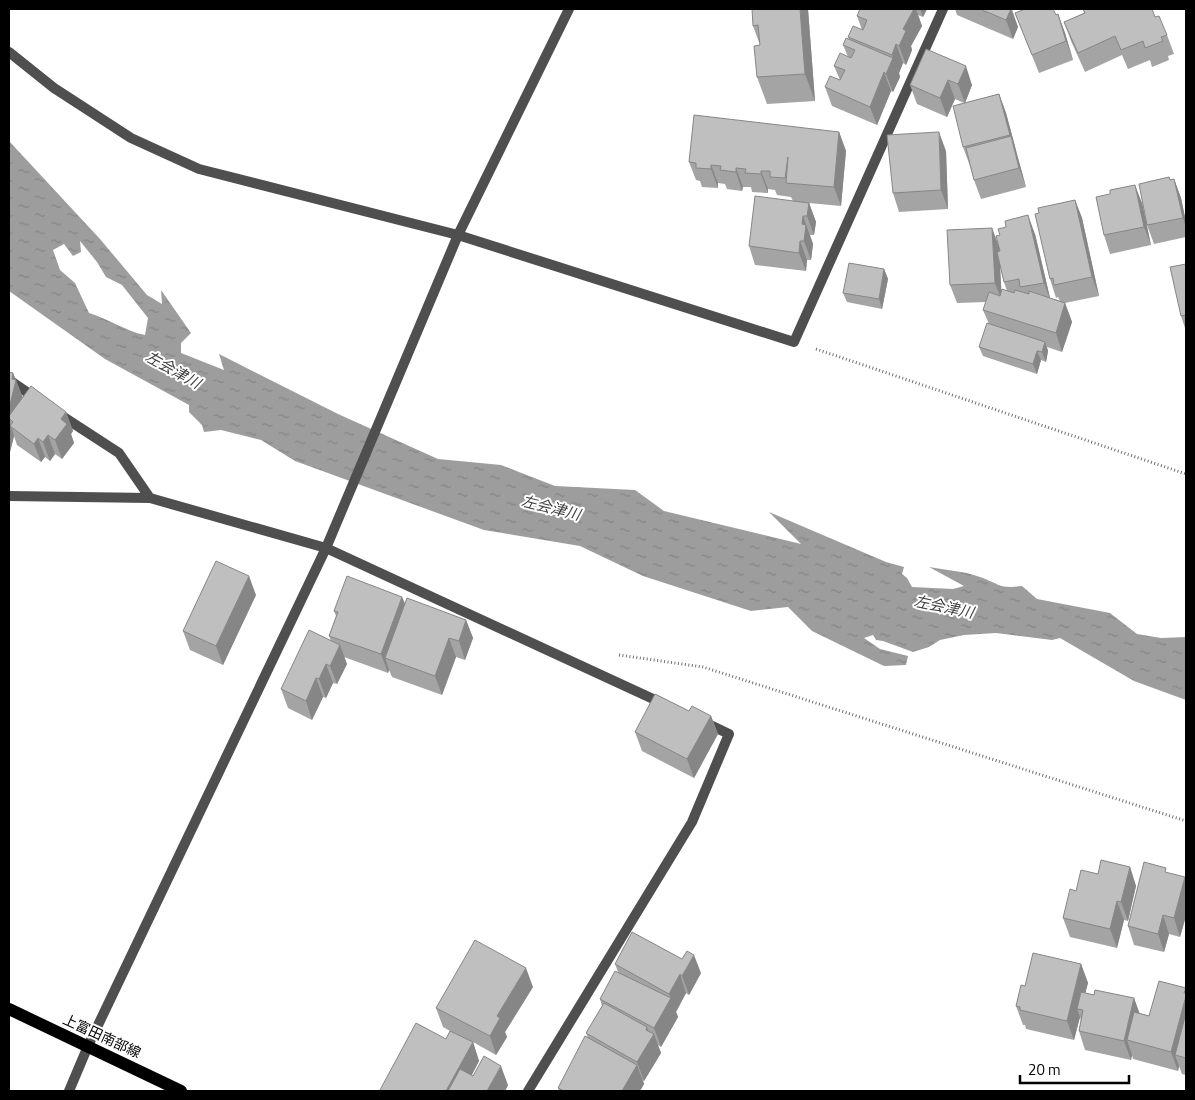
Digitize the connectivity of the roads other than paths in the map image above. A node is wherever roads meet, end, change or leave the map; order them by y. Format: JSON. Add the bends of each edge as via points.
{"nodes":[{"id":1,"x":569,"y":9,"type":"edge"},
{"id":2,"x":944,"y":9,"type":"edge"},
{"id":3,"x":9,"y":52,"type":"edge"},
{"id":4,"x":458,"y":235,"type":"junction"},
{"id":5,"x":9,"y":380,"type":"edge"},
{"id":6,"x":9,"y":496,"type":"edge"},
{"id":7,"x":150,"y":498,"type":"junction"},
{"id":8,"x":326,"y":548,"type":"junction"},
{"id":9,"x":675,"y":709,"type":"edge"},
{"id":10,"x":694,"y":717,"type":"edge"},
{"id":11,"x":9,"y":1009,"type":"edge"},
{"id":12,"x":88,"y":1046,"type":"junction"},
{"id":13,"x":69,"y":1091,"type":"edge"},
{"id":14,"x":181,"y":1091,"type":"edge"},
{"id":15,"x":528,"y":1091,"type":"edge"}],
"edges":[{"from":1,"to":4,"type":"street"},
{"from":2,"to":4,"type":"street","via":[[794,342]]},
{"from":3,"to":4,"type":"street","via":[[54,88],[131,138],[199,169]]},
{"from":4,"to":8,"type":"street"},
{"from":5,"to":7,"type":"street","via":[[119,453]]},
{"from":6,"to":7,"type":"street"},
{"from":7,"to":8,"type":"street"},
{"from":8,"to":9,"type":"street"},
{"from":8,"to":12,"type":"street"},
{"from":10,"to":15,"type":"street","via":[[730,734],[692,822]]},
{"from":11,"to":12,"type":"main road","name":"上富田南部線"},
{"from":12,"to":13,"type":"street"},
{"from":12,"to":14,"type":"main road","name":"上富田南部線"}]}
